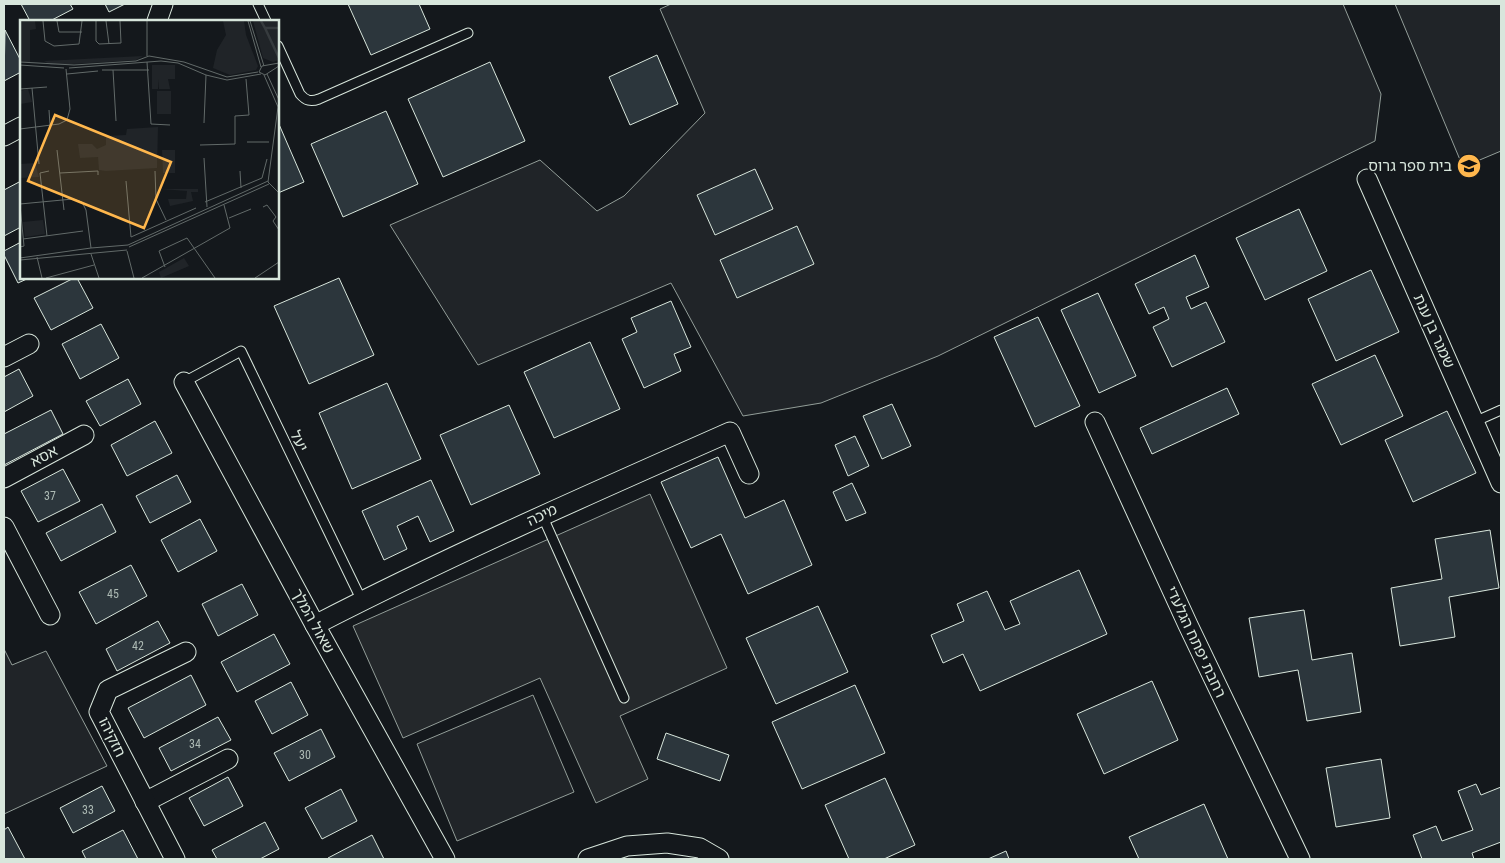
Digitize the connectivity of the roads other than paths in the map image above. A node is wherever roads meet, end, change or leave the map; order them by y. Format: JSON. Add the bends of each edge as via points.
{"nodes":[{"id":1,"x":163,"y":4,"type":"edge"},
{"id":2,"x":258,"y":4,"type":"edge"},
{"id":3,"x":157,"y":20,"type":"edge"},
{"id":4,"x":266,"y":20,"type":"edge"},
{"id":5,"x":468,"y":33,"type":"dead end"},
{"id":6,"x":279,"y":48,"type":"edge"},
{"id":7,"x":20,"y":128,"type":"edge"},
{"id":8,"x":4,"y":136,"type":"edge"},
{"id":9,"x":1367,"y":179,"type":"dead end"},
{"id":10,"x":29,"y":344,"type":"dead end"},
{"id":11,"x":4,"y":357,"type":"edge"},
{"id":12,"x":184,"y":382,"type":"joint"},
{"id":13,"x":1501,"y":410,"type":"edge"},
{"id":14,"x":1096,"y":422,"type":"dead end"},
{"id":15,"x":1474,"y":422,"type":"junction"},
{"id":16,"x":84,"y":435,"type":"dead end"},
{"id":17,"x":749,"y":474,"type":"dead end"},
{"id":18,"x":4,"y":478,"type":"edge"},
{"id":19,"x":1501,"y":483,"type":"edge"},
{"id":20,"x":541,"y":515,"type":"junction"},
{"id":21,"x":6,"y":538,"type":"edge"},
{"id":22,"x":362,"y":601,"type":"junction"},
{"id":23,"x":50,"y":615,"type":"dead end"},
{"id":24,"x":315,"y":625,"type":"junction"},
{"id":25,"x":186,"y":652,"type":"dead end"},
{"id":26,"x":624,"y":698,"type":"dead end"},
{"id":27,"x":228,"y":759,"type":"dead end"},
{"id":28,"x":145,"y":802,"type":"junction"},
{"id":29,"x":175,"y":859,"type":"edge"},
{"id":30,"x":445,"y":859,"type":"edge"},
{"id":31,"x":588,"y":859,"type":"edge"},
{"id":32,"x":719,"y":859,"type":"edge"},
{"id":33,"x":1300,"y":859,"type":"edge"}],
"edges":[{"from":1,"to":3,"type":"street"},
{"from":2,"to":4,"type":"lane"},
{"from":5,"to":6,"type":"lane","via":[[311,101],[300,94]]},
{"from":7,"to":8,"type":"street"},
{"from":9,"to":15,"type":"street","name":"שמגר בן ענת"},
{"from":10,"to":11,"type":"street"},
{"from":12,"to":22,"type":"lane","name":"יעל","via":[[241,351]]},
{"from":12,"to":24,"type":"street","name":"שאול המלך"},
{"from":13,"to":15,"type":"lane"},
{"from":14,"to":33,"type":"street","name":"רחבת יפתח הגלעדי","via":[[1188,625]]},
{"from":15,"to":19,"type":"street","name":"שמגר בן ענת"},
{"from":16,"to":18,"type":"street","name":"אסא"},
{"from":17,"to":20,"type":"street","name":"מיכה","via":[[730,432]]},
{"from":20,"to":22,"type":"street","name":"מיכה"},
{"from":20,"to":26,"type":"lane"},
{"from":21,"to":23,"type":"street"},
{"from":22,"to":24,"type":"street","name":"מיכה"},
{"from":24,"to":30,"type":"street","name":"שאול המלך"},
{"from":25,"to":28,"type":"street","name":"חזקיהו","via":[[108,690],[99,712]]},
{"from":27,"to":28,"type":"street"},
{"from":28,"to":29,"type":"street","name":"חזקיהו"},
{"from":31,"to":32,"type":"street","via":[[627,846],[667,843],[700,848]]}]}
